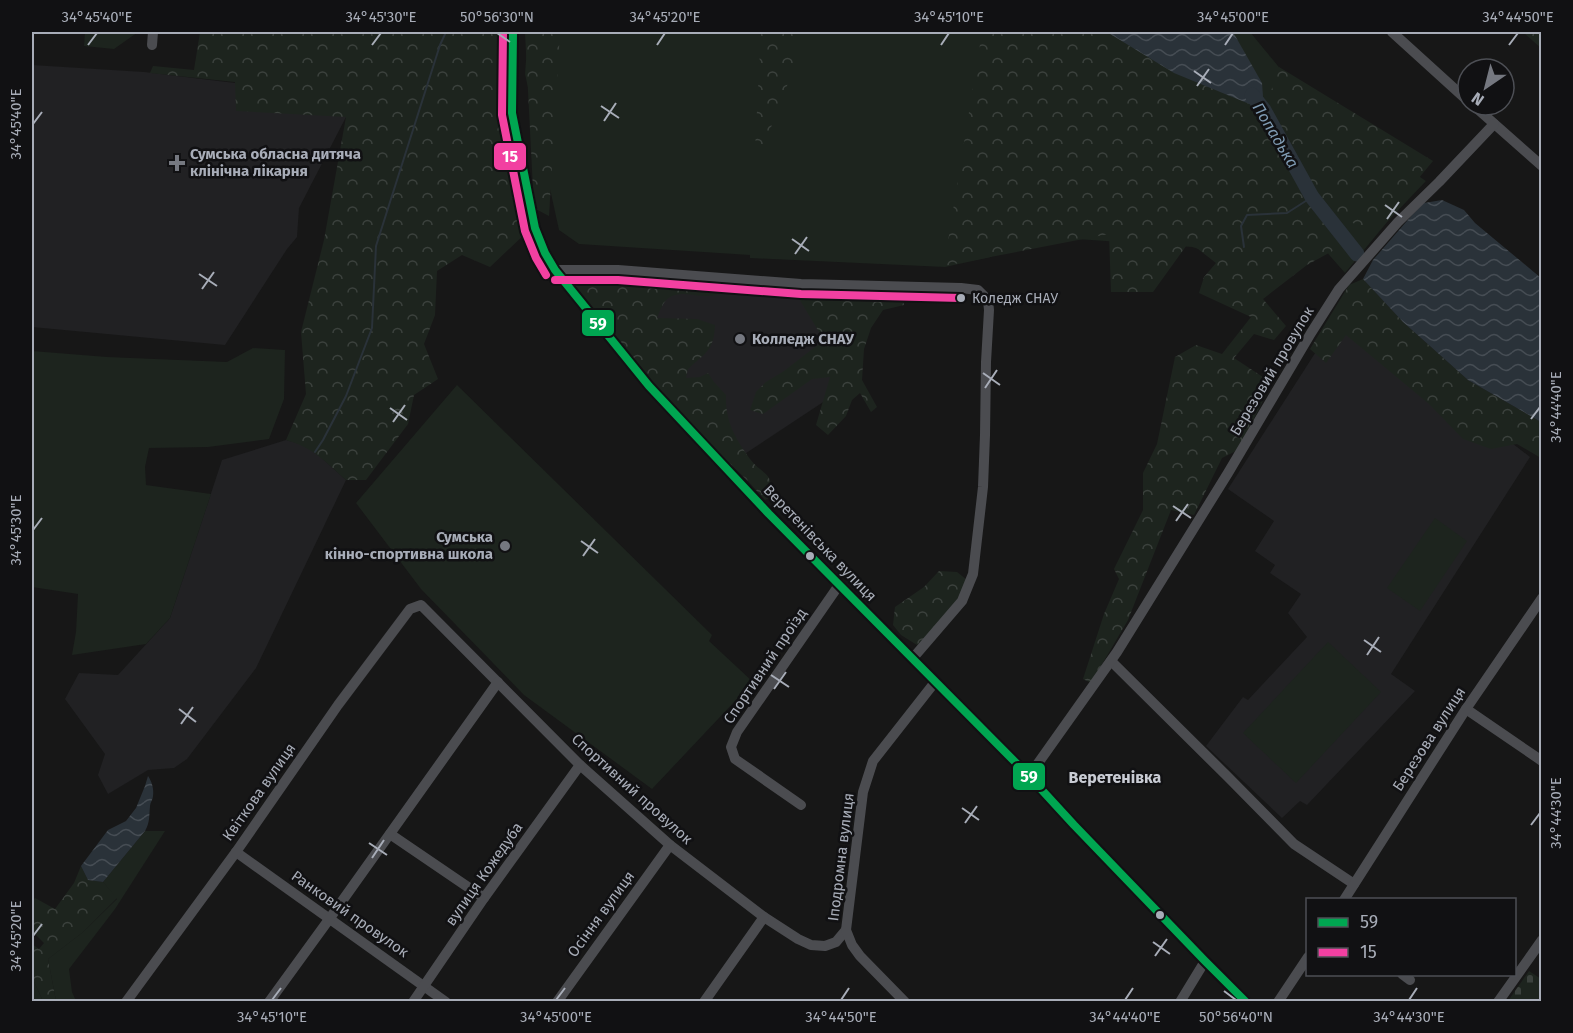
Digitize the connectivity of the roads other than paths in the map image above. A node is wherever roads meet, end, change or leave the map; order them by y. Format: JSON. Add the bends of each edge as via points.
{"nodes":[{"id":1,"x":153,"y":32,"type":"edge"},
{"id":2,"x":513,"y":32,"type":"edge"},
{"id":3,"x":1392,"y":32,"type":"edge"},
{"id":4,"x":152,"y":45,"type":"dead end"},
{"id":5,"x":1456,"y":90,"type":"edge"},
{"id":6,"x":1486,"y":117,"type":"edge"},
{"id":7,"x":1494,"y":124,"type":"junction"},
{"id":8,"x":1542,"y":166,"type":"edge"},
{"id":9,"x":555,"y":270,"type":"junction"},
{"id":10,"x":839,"y":585,"type":"junction"},
{"id":11,"x":1542,"y":598,"type":"edge"},
{"id":12,"x":421,"y":606,"type":"joint"},
{"id":13,"x":913,"y":658,"type":"junction"},
{"id":14,"x":1111,"y":661,"type":"junction"},
{"id":15,"x":498,"y":682,"type":"junction"},
{"id":16,"x":935,"y":682,"type":"junction"},
{"id":17,"x":1466,"y":709,"type":"junction"},
{"id":18,"x":1542,"y":761,"type":"edge"},
{"id":19,"x":580,"y":765,"type":"junction"},
{"id":20,"x":1029,"y":776,"type":"junction"},
{"id":21,"x":801,"y":805,"type":"dead end"},
{"id":22,"x":390,"y":834,"type":"junction"},
{"id":23,"x":670,"y":845,"type":"junction"},
{"id":24,"x":236,"y":852,"type":"junction"},
{"id":25,"x":1354,"y":884,"type":"junction"},
{"id":26,"x":484,"y":898,"type":"junction"},
{"id":27,"x":1345,"y":898,"type":"edge"},
{"id":28,"x":764,"y":917,"type":"junction"},
{"id":29,"x":330,"y":918,"type":"junction"},
{"id":30,"x":846,"y":930,"type":"junction"},
{"id":31,"x":1542,"y":939,"type":"edge"},
{"id":32,"x":1306,"y":960,"type":"edge"},
{"id":33,"x":1205,"y":961,"type":"junction"},
{"id":34,"x":425,"y":986,"type":"junction"},
{"id":35,"x":126,"y":1002,"type":"edge"},
{"id":36,"x":269,"y":1002,"type":"edge"},
{"id":37,"x":413,"y":1002,"type":"edge"},
{"id":38,"x":446,"y":1002,"type":"edge"},
{"id":39,"x":557,"y":1002,"type":"edge"},
{"id":40,"x":704,"y":1002,"type":"edge"},
{"id":41,"x":904,"y":1002,"type":"edge"},
{"id":42,"x":1180,"y":1002,"type":"edge"},
{"id":43,"x":1247,"y":1002,"type":"edge"},
{"id":44,"x":1278,"y":1002,"type":"edge"},
{"id":45,"x":1498,"y":1002,"type":"edge"}],
"edges":[{"from":1,"to":4,"type":"street"},
{"from":2,"to":9,"type":"street","name":"Веретенівська вулиця","via":[[512,113],[535,228]]},
{"from":3,"to":5,"type":"street"},
{"from":6,"to":7,"type":"street"},
{"from":7,"to":8,"type":"street"},
{"from":7,"to":14,"type":"street","name":"Березовий провулок","via":[[1398,222],[1340,289]]},
{"from":9,"to":10,"type":"street","name":"Веретенівська вулиця","via":[[649,386]]},
{"from":9,"to":13,"type":"street","via":[[618,270],[801,284],[961,288],[978,290],[988,300],[984,466],[974,574],[962,601]]},
{"from":10,"to":13,"type":"street","name":"Веретенівська вулиця"},
{"from":10,"to":21,"type":"street","name":"Спортивний проїзд","via":[[737,732],[731,747],[735,759]]},
{"from":11,"to":17,"type":"street","name":"Березова вулиця"},
{"from":12,"to":15,"type":"street","name":"Спортивний провулок"},
{"from":12,"to":24,"type":"street","name":"Квіткова вулиця","via":[[410,609]]},
{"from":13,"to":16,"type":"street","name":"Веретенівська вулиця"},
{"from":14,"to":20,"type":"street","name":"Березовий провулок"},
{"from":14,"to":25,"type":"street","via":[[1294,844]]},
{"from":15,"to":19,"type":"street","name":"Спортивний провулок"},
{"from":15,"to":22,"type":"street"},
{"from":16,"to":20,"type":"street","name":"Веретенівська вулиця"},
{"from":16,"to":30,"type":"street","name":"Іподромна вулиця","via":[[873,761],[863,792]]},
{"from":17,"to":18,"type":"street"},
{"from":17,"to":25,"type":"street","name":"Березова вулиця"},
{"from":19,"to":23,"type":"street","name":"Спортивний провулок"},
{"from":19,"to":26,"type":"street","name":"вулиця Кожедуба"},
{"from":20,"to":33,"type":"street","name":"Веретенівська вулиця"},
{"from":22,"to":26,"type":"street"},
{"from":22,"to":29,"type":"street"},
{"from":23,"to":28,"type":"street","name":"Спортивний провулок"},
{"from":23,"to":39,"type":"street","name":"Осіння вулиця"},
{"from":24,"to":29,"type":"street","name":"Ранковий провулок"},
{"from":24,"to":35,"type":"street","name":"Квіткова вулиця"},
{"from":25,"to":27,"type":"street","name":"Березова вулиця"},
{"from":26,"to":34,"type":"street","name":"вулиця Кожедуба"},
{"from":28,"to":30,"type":"street","name":"Спортивний провулок","via":[[811,945],[836,942]]},
{"from":28,"to":40,"type":"street"},
{"from":29,"to":34,"type":"street","name":"Ранковий провулок"},
{"from":29,"to":36,"type":"street"},
{"from":30,"to":41,"type":"street","name":"Іподромна вулиця","via":[[860,956]]},
{"from":31,"to":45,"type":"street"},
{"from":32,"to":44,"type":"street"},
{"from":33,"to":42,"type":"street"},
{"from":33,"to":43,"type":"street","name":"Веретенівська вулиця"},
{"from":34,"to":37,"type":"street","name":"вулиця Кожедуба"},
{"from":34,"to":38,"type":"street","name":"Ранковий провулок"}]}
